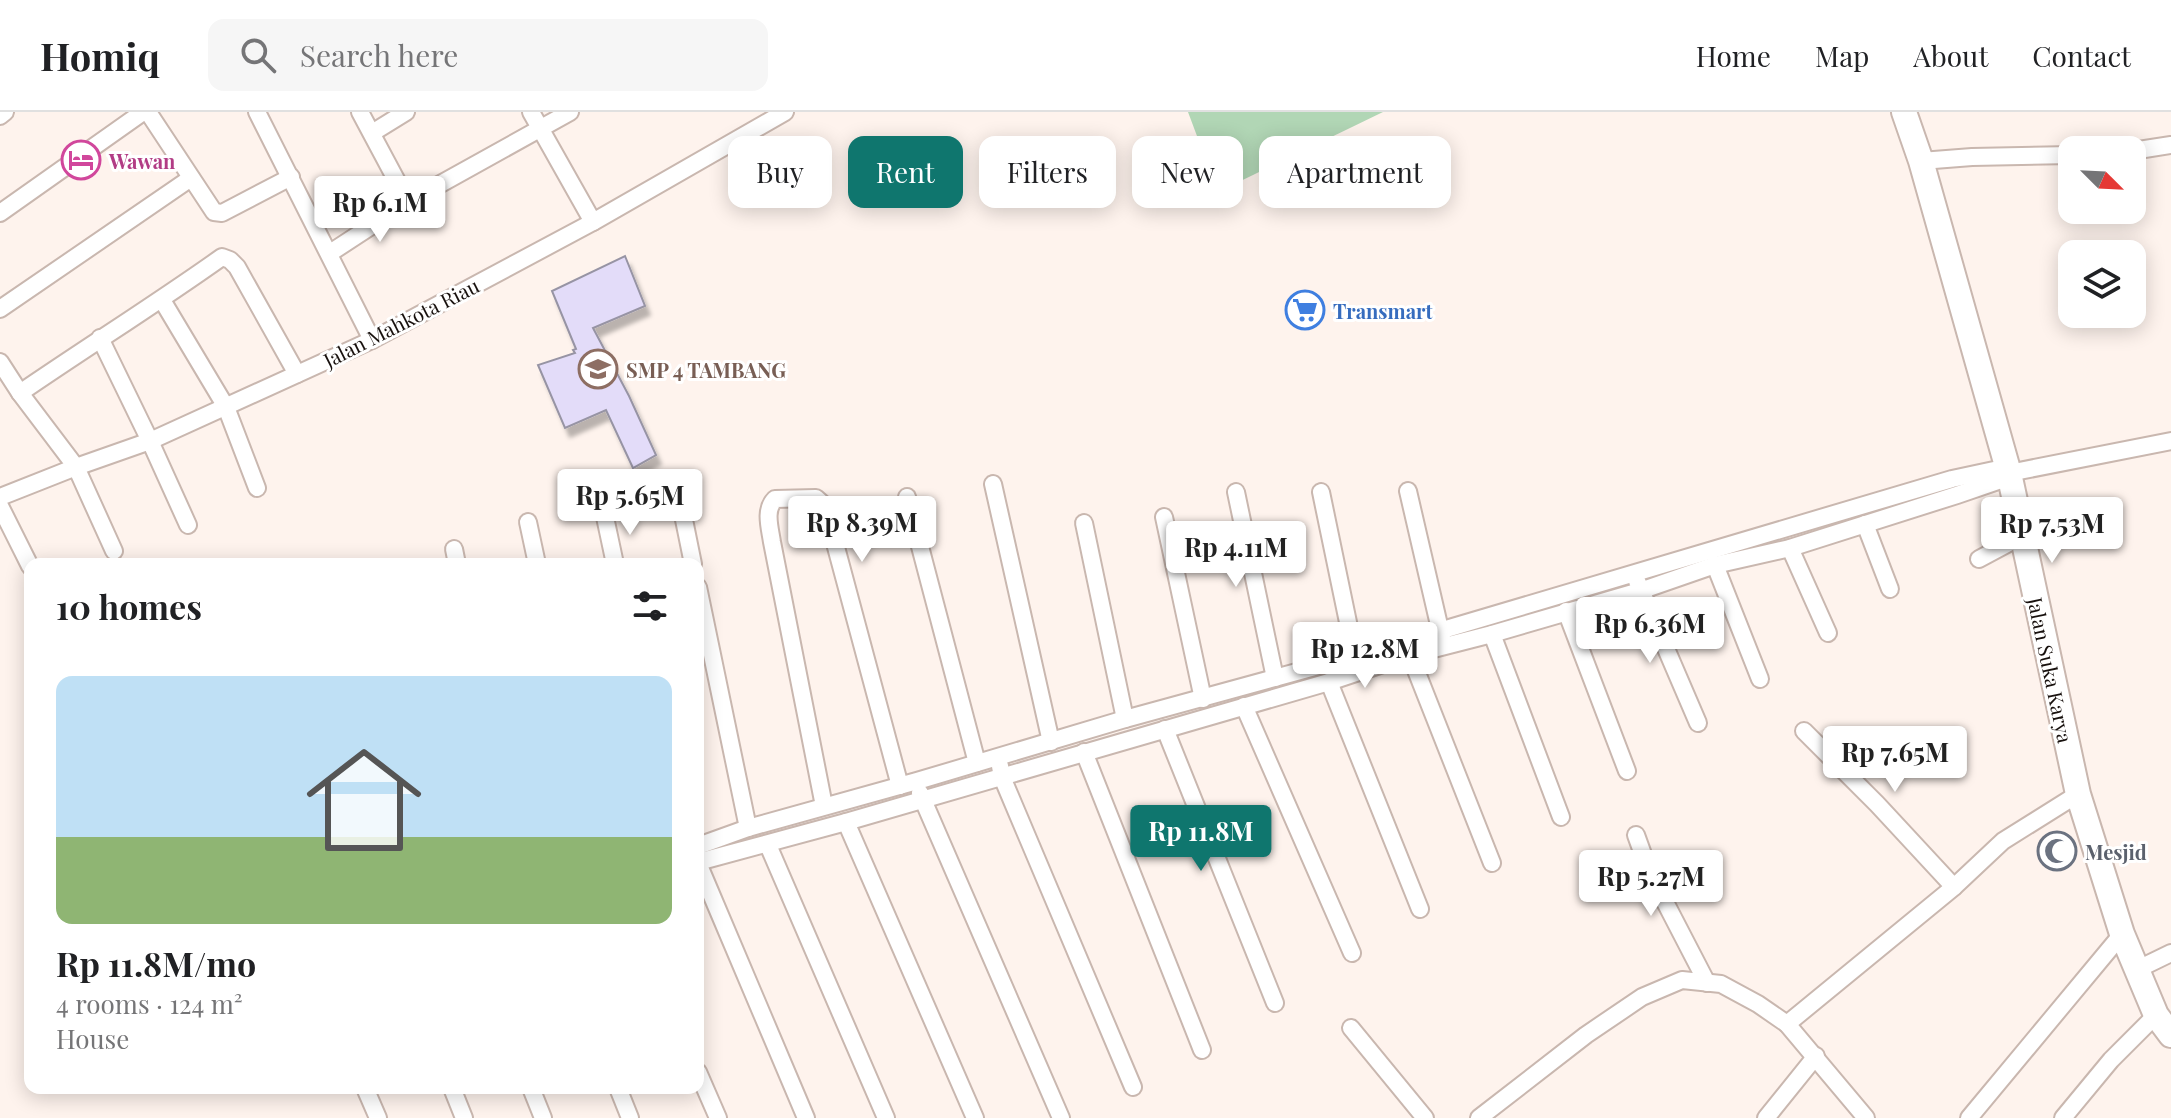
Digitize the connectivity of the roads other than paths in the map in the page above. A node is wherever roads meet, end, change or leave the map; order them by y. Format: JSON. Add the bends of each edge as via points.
{"nodes":[{"id":1,"x":5,"y":112,"type":"edge"},
{"id":2,"x":145,"y":112,"type":"edge"},
{"id":3,"x":257,"y":112,"type":"edge"},
{"id":4,"x":360,"y":112,"type":"edge"},
{"id":5,"x":406,"y":112,"type":"edge"},
{"id":6,"x":531,"y":112,"type":"edge"},
{"id":7,"x":570,"y":112,"type":"edge"},
{"id":8,"x":785,"y":112,"type":"edge"},
{"id":9,"x":1904,"y":112,"type":"edge"},
{"id":10,"x":0,"y":116,"type":"edge"},
{"id":11,"x":540,"y":130,"type":"junction"},
{"id":12,"x":372,"y":133,"type":"junction"},
{"id":13,"x":2171,"y":145,"type":"edge"},
{"id":14,"x":2146,"y":149,"type":"edge"},
{"id":15,"x":2058,"y":155,"type":"edge"},
{"id":16,"x":1921,"y":161,"type":"junction"},
{"id":17,"x":291,"y":177,"type":"junction"},
{"id":18,"x":191,"y":178,"type":"junction"},
{"id":19,"x":408,"y":202,"type":"junction"},
{"id":20,"x":0,"y":213,"type":"edge"},
{"id":21,"x":593,"y":222,"type":"junction"},
{"id":22,"x":330,"y":253,"type":"junction"},
{"id":23,"x":162,"y":300,"type":"junction"},
{"id":24,"x":0,"y":309,"type":"edge"},
{"id":25,"x":100,"y":338,"type":"junction"},
{"id":26,"x":372,"y":340,"type":"junction"},
{"id":27,"x":0,"y":362,"type":"edge"},
{"id":28,"x":297,"y":374,"type":"junction"},
{"id":29,"x":20,"y":393,"type":"junction"},
{"id":30,"x":226,"y":407,"type":"junction"},
{"id":31,"x":150,"y":441,"type":"junction"},
{"id":32,"x":2171,"y":441,"type":"edge"},
{"id":33,"x":76,"y":467,"type":"junction"},
{"id":34,"x":2009,"y":473,"type":"junction"},
{"id":35,"x":993,"y":484,"type":"dead end"},
{"id":36,"x":257,"y":488,"type":"dead end"},
{"id":37,"x":1408,"y":491,"type":"dead end"},
{"id":38,"x":1236,"y":492,"type":"dead end"},
{"id":39,"x":1321,"y":492,"type":"dead end"},
{"id":40,"x":0,"y":497,"type":"edge"},
{"id":41,"x":907,"y":497,"type":"dead end"},
{"id":42,"x":680,"y":500,"type":"dead end"},
{"id":43,"x":0,"y":506,"type":"edge"},
{"id":44,"x":605,"y":517,"type":"dead end"},
{"id":45,"x":1164,"y":517,"type":"dead end"},
{"id":46,"x":528,"y":522,"type":"dead end"},
{"id":47,"x":1084,"y":523,"type":"dead end"},
{"id":48,"x":1865,"y":524,"type":"junction"},
{"id":49,"x":188,"y":525,"type":"dead end"},
{"id":50,"x":2022,"y":536,"type":"junction"},
{"id":51,"x":1790,"y":548,"type":"junction"},
{"id":52,"x":114,"y":551,"type":"dead end"},
{"id":53,"x":26,"y":558,"type":"edge"},
{"id":54,"x":536,"y":558,"type":"edge"},
{"id":55,"x":614,"y":558,"type":"edge"},
{"id":56,"x":692,"y":558,"type":"edge"},
{"id":57,"x":1979,"y":559,"type":"dead end"},
{"id":58,"x":1715,"y":565,"type":"junction"},
{"id":59,"x":1634,"y":573,"type":"junction"},
{"id":60,"x":1890,"y":589,"type":"dead end"},
{"id":61,"x":1640,"y":591,"type":"junction"},
{"id":62,"x":1566,"y":611,"type":"junction"},
{"id":63,"x":704,"y":616,"type":"edge"},
{"id":64,"x":1828,"y":633,"type":"dead end"},
{"id":65,"x":1492,"y":634,"type":"junction"},
{"id":66,"x":1442,"y":638,"type":"junction"},
{"id":67,"x":1410,"y":655,"type":"junction"},
{"id":68,"x":1365,"y":658,"type":"junction"},
{"id":69,"x":1275,"y":678,"type":"junction"},
{"id":70,"x":1760,"y":679,"type":"dead end"},
{"id":71,"x":1329,"y":682,"type":"junction"},
{"id":72,"x":1203,"y":699,"type":"junction"},
{"id":73,"x":1244,"y":706,"type":"junction"},
{"id":74,"x":1125,"y":719,"type":"junction"},
{"id":75,"x":1698,"y":723,"type":"dead end"},
{"id":76,"x":1165,"y":729,"type":"junction"},
{"id":77,"x":1804,"y":731,"type":"dead end"},
{"id":78,"x":1051,"y":742,"type":"junction"},
{"id":79,"x":1084,"y":752,"type":"junction"},
{"id":80,"x":998,"y":757,"type":"junction"},
{"id":81,"x":977,"y":763,"type":"junction"},
{"id":82,"x":1627,"y":771,"type":"dead end"},
{"id":83,"x":1002,"y":777,"type":"junction"},
{"id":84,"x":917,"y":781,"type":"junction"},
{"id":85,"x":900,"y":786,"type":"junction"},
{"id":86,"x":2078,"y":794,"type":"junction"},
{"id":87,"x":922,"y":800,"type":"junction"},
{"id":88,"x":824,"y":806,"type":"junction"},
{"id":89,"x":1561,"y":817,"type":"dead end"},
{"id":90,"x":846,"y":822,"type":"junction"},
{"id":91,"x":748,"y":828,"type":"junction"},
{"id":92,"x":1636,"y":835,"type":"dead end"},
{"id":93,"x":704,"y":844,"type":"edge"},
{"id":94,"x":768,"y":845,"type":"junction"},
{"id":95,"x":704,"y":861,"type":"edge"},
{"id":96,"x":1492,"y":863,"type":"dead end"},
{"id":97,"x":704,"y":877,"type":"edge"},
{"id":98,"x":1954,"y":887,"type":"junction"},
{"id":99,"x":1420,"y":909,"type":"dead end"},
{"id":100,"x":2122,"y":934,"type":"junction"},
{"id":101,"x":1352,"y":953,"type":"dead end"},
{"id":102,"x":2171,"y":953,"type":"edge"},
{"id":103,"x":2136,"y":970,"type":"junction"},
{"id":104,"x":1707,"y":983,"type":"junction"},
{"id":105,"x":1275,"y":1003,"type":"dead end"},
{"id":106,"x":2156,"y":1015,"type":"junction"},
{"id":107,"x":1787,"y":1024,"type":"junction"},
{"id":108,"x":1351,"y":1028,"type":"dead end"},
{"id":109,"x":2171,"y":1035,"type":"edge"},
{"id":110,"x":1202,"y":1050,"type":"dead end"},
{"id":111,"x":1816,"y":1056,"type":"junction"},
{"id":112,"x":704,"y":1086,"type":"edge"},
{"id":113,"x":1133,"y":1087,"type":"dead end"},
{"id":114,"x":368,"y":1094,"type":"edge"},
{"id":115,"x":454,"y":1094,"type":"edge"},
{"id":116,"x":533,"y":1094,"type":"edge"},
{"id":117,"x":620,"y":1094,"type":"edge"},
{"id":118,"x":378,"y":1118,"type":"edge"},
{"id":119,"x":464,"y":1118,"type":"edge"},
{"id":120,"x":543,"y":1118,"type":"edge"},
{"id":121,"x":630,"y":1118,"type":"edge"},
{"id":122,"x":718,"y":1118,"type":"edge"},
{"id":123,"x":806,"y":1118,"type":"edge"},
{"id":124,"x":886,"y":1118,"type":"edge"},
{"id":125,"x":975,"y":1118,"type":"edge"},
{"id":126,"x":1061,"y":1118,"type":"edge"},
{"id":127,"x":1425,"y":1118,"type":"edge"},
{"id":128,"x":1479,"y":1118,"type":"edge"},
{"id":129,"x":1766,"y":1118,"type":"edge"},
{"id":130,"x":1866,"y":1118,"type":"edge"},
{"id":131,"x":1969,"y":1118,"type":"edge"},
{"id":132,"x":2063,"y":1118,"type":"edge"}],
"edges":[{"from":1,"to":10,"type":"street"},
{"from":2,"to":18,"type":"street"},
{"from":2,"to":20,"type":"street"},
{"from":3,"to":17,"type":"street"},
{"from":4,"to":12,"type":"street"},
{"from":5,"to":12,"type":"street"},
{"from":6,"to":11,"type":"street"},
{"from":7,"to":11,"type":"street"},
{"from":8,"to":21,"type":"street","name":"Jalan Mahkota Riau"},
{"from":9,"to":16,"type":"main road","name":"Jalan Suka Karya"},
{"from":11,"to":19,"type":"street"},
{"from":11,"to":21,"type":"street"},
{"from":12,"to":19,"type":"street"},
{"from":13,"to":14,"type":"street"},
{"from":15,"to":16,"type":"street"},
{"from":16,"to":34,"type":"main road","name":"Jalan Suka Karya"},
{"from":17,"to":18,"type":"street","via":[[222,213],[214,212]]},
{"from":17,"to":22,"type":"street"},
{"from":18,"to":24,"type":"street"},
{"from":19,"to":22,"type":"street"},
{"from":21,"to":26,"type":"street","name":"Jalan Mahkota Riau"},
{"from":22,"to":26,"type":"street"},
{"from":23,"to":25,"type":"street"},
{"from":23,"to":28,"type":"street","via":[[222,257],[230,260]]},
{"from":23,"to":30,"type":"street"},
{"from":25,"to":29,"type":"street"},
{"from":25,"to":31,"type":"street"},
{"from":26,"to":28,"type":"street","name":"Jalan Mahkota Riau"},
{"from":27,"to":29,"type":"street"},
{"from":28,"to":30,"type":"street","name":"Jalan Mahkota Riau"},
{"from":29,"to":33,"type":"street"},
{"from":30,"to":31,"type":"street","name":"Jalan Mahkota Riau"},
{"from":30,"to":36,"type":"street"},
{"from":31,"to":33,"type":"street","name":"Jalan Mahkota Riau"},
{"from":31,"to":49,"type":"street"},
{"from":32,"to":34,"type":"street"},
{"from":33,"to":40,"type":"street","name":"Jalan Mahkota Riau"},
{"from":33,"to":52,"type":"street"},
{"from":34,"to":48,"type":"street"},
{"from":34,"to":50,"type":"main road","name":"Jalan Suka Karya"},
{"from":34,"to":59,"type":"street","via":[[1994,470],[1952,479]]},
{"from":35,"to":78,"type":"street"},
{"from":37,"to":66,"type":"street"},
{"from":38,"to":69,"type":"street"},
{"from":39,"to":68,"type":"street"},
{"from":41,"to":81,"type":"street"},
{"from":42,"to":56,"type":"street"},
{"from":43,"to":53,"type":"street"},
{"from":44,"to":55,"type":"street"},
{"from":45,"to":72,"type":"street"},
{"from":46,"to":54,"type":"street"},
{"from":47,"to":74,"type":"street"},
{"from":48,"to":51,"type":"street"},
{"from":48,"to":60,"type":"street"},
{"from":50,"to":57,"type":"street"},
{"from":50,"to":86,"type":"main road","name":"Jalan Suka Karya"},
{"from":51,"to":58,"type":"street"},
{"from":51,"to":64,"type":"street"},
{"from":58,"to":61,"type":"street"},
{"from":58,"to":70,"type":"street"},
{"from":59,"to":61,"type":"street"},
{"from":59,"to":66,"type":"street"},
{"from":61,"to":62,"type":"street"},
{"from":61,"to":75,"type":"street"},
{"from":62,"to":65,"type":"street"},
{"from":62,"to":82,"type":"street"},
{"from":63,"to":91,"type":"street"},
{"from":65,"to":66,"type":"street"},
{"from":65,"to":89,"type":"street"},
{"from":66,"to":67,"type":"street"},
{"from":66,"to":68,"type":"street"},
{"from":67,"to":68,"type":"street"},
{"from":67,"to":96,"type":"street"},
{"from":68,"to":69,"type":"street"},
{"from":68,"to":71,"type":"street"},
{"from":69,"to":72,"type":"street"},
{"from":71,"to":73,"type":"street"},
{"from":71,"to":99,"type":"street"},
{"from":72,"to":74,"type":"street"},
{"from":73,"to":76,"type":"street"},
{"from":73,"to":101,"type":"street"},
{"from":74,"to":78,"type":"street"},
{"from":76,"to":79,"type":"street"},
{"from":76,"to":105,"type":"street"},
{"from":77,"to":98,"type":"street"},
{"from":78,"to":80,"type":"street"},
{"from":79,"to":83,"type":"street"},
{"from":79,"to":110,"type":"street"},
{"from":80,"to":81,"type":"street"},
{"from":80,"to":83,"type":"street"},
{"from":81,"to":84,"type":"street"},
{"from":83,"to":87,"type":"street"},
{"from":83,"to":113,"type":"street"},
{"from":84,"to":85,"type":"street"},
{"from":84,"to":87,"type":"street"},
{"from":85,"to":88,"type":"street"},
{"from":85,"to":88,"type":"street","via":[[825,506],[816,498],[775,499],[768,516],[772,542]]},
{"from":86,"to":98,"type":"street","via":[[2003,841]]},
{"from":86,"to":100,"type":"main road","name":"Jalan Suka Karya"},
{"from":87,"to":90,"type":"street"},
{"from":87,"to":126,"type":"street"},
{"from":88,"to":91,"type":"street"},
{"from":90,"to":94,"type":"street"},
{"from":90,"to":125,"type":"street"},
{"from":91,"to":93,"type":"street"},
{"from":92,"to":104,"type":"street"},
{"from":94,"to":95,"type":"street"},
{"from":94,"to":124,"type":"street"},
{"from":97,"to":123,"type":"street"},
{"from":98,"to":107,"type":"street"},
{"from":100,"to":103,"type":"main road","name":"Jalan Suka Karya"},
{"from":100,"to":131,"type":"street"},
{"from":102,"to":103,"type":"street"},
{"from":103,"to":106,"type":"main road","name":"Jalan Suka Karya"},
{"from":104,"to":107,"type":"street","via":[[1721,984]]},
{"from":104,"to":128,"type":"street","via":[[1682,980],[1642,997]]},
{"from":106,"to":109,"type":"main road","name":"Jalan Suka Karya"},
{"from":106,"to":132,"type":"street"},
{"from":107,"to":111,"type":"street"},
{"from":108,"to":127,"type":"street"},
{"from":111,"to":129,"type":"street"},
{"from":111,"to":130,"type":"street"},
{"from":112,"to":122,"type":"street"},
{"from":114,"to":118,"type":"street"},
{"from":115,"to":119,"type":"street"},
{"from":116,"to":120,"type":"street"},
{"from":117,"to":121,"type":"street"}]}
